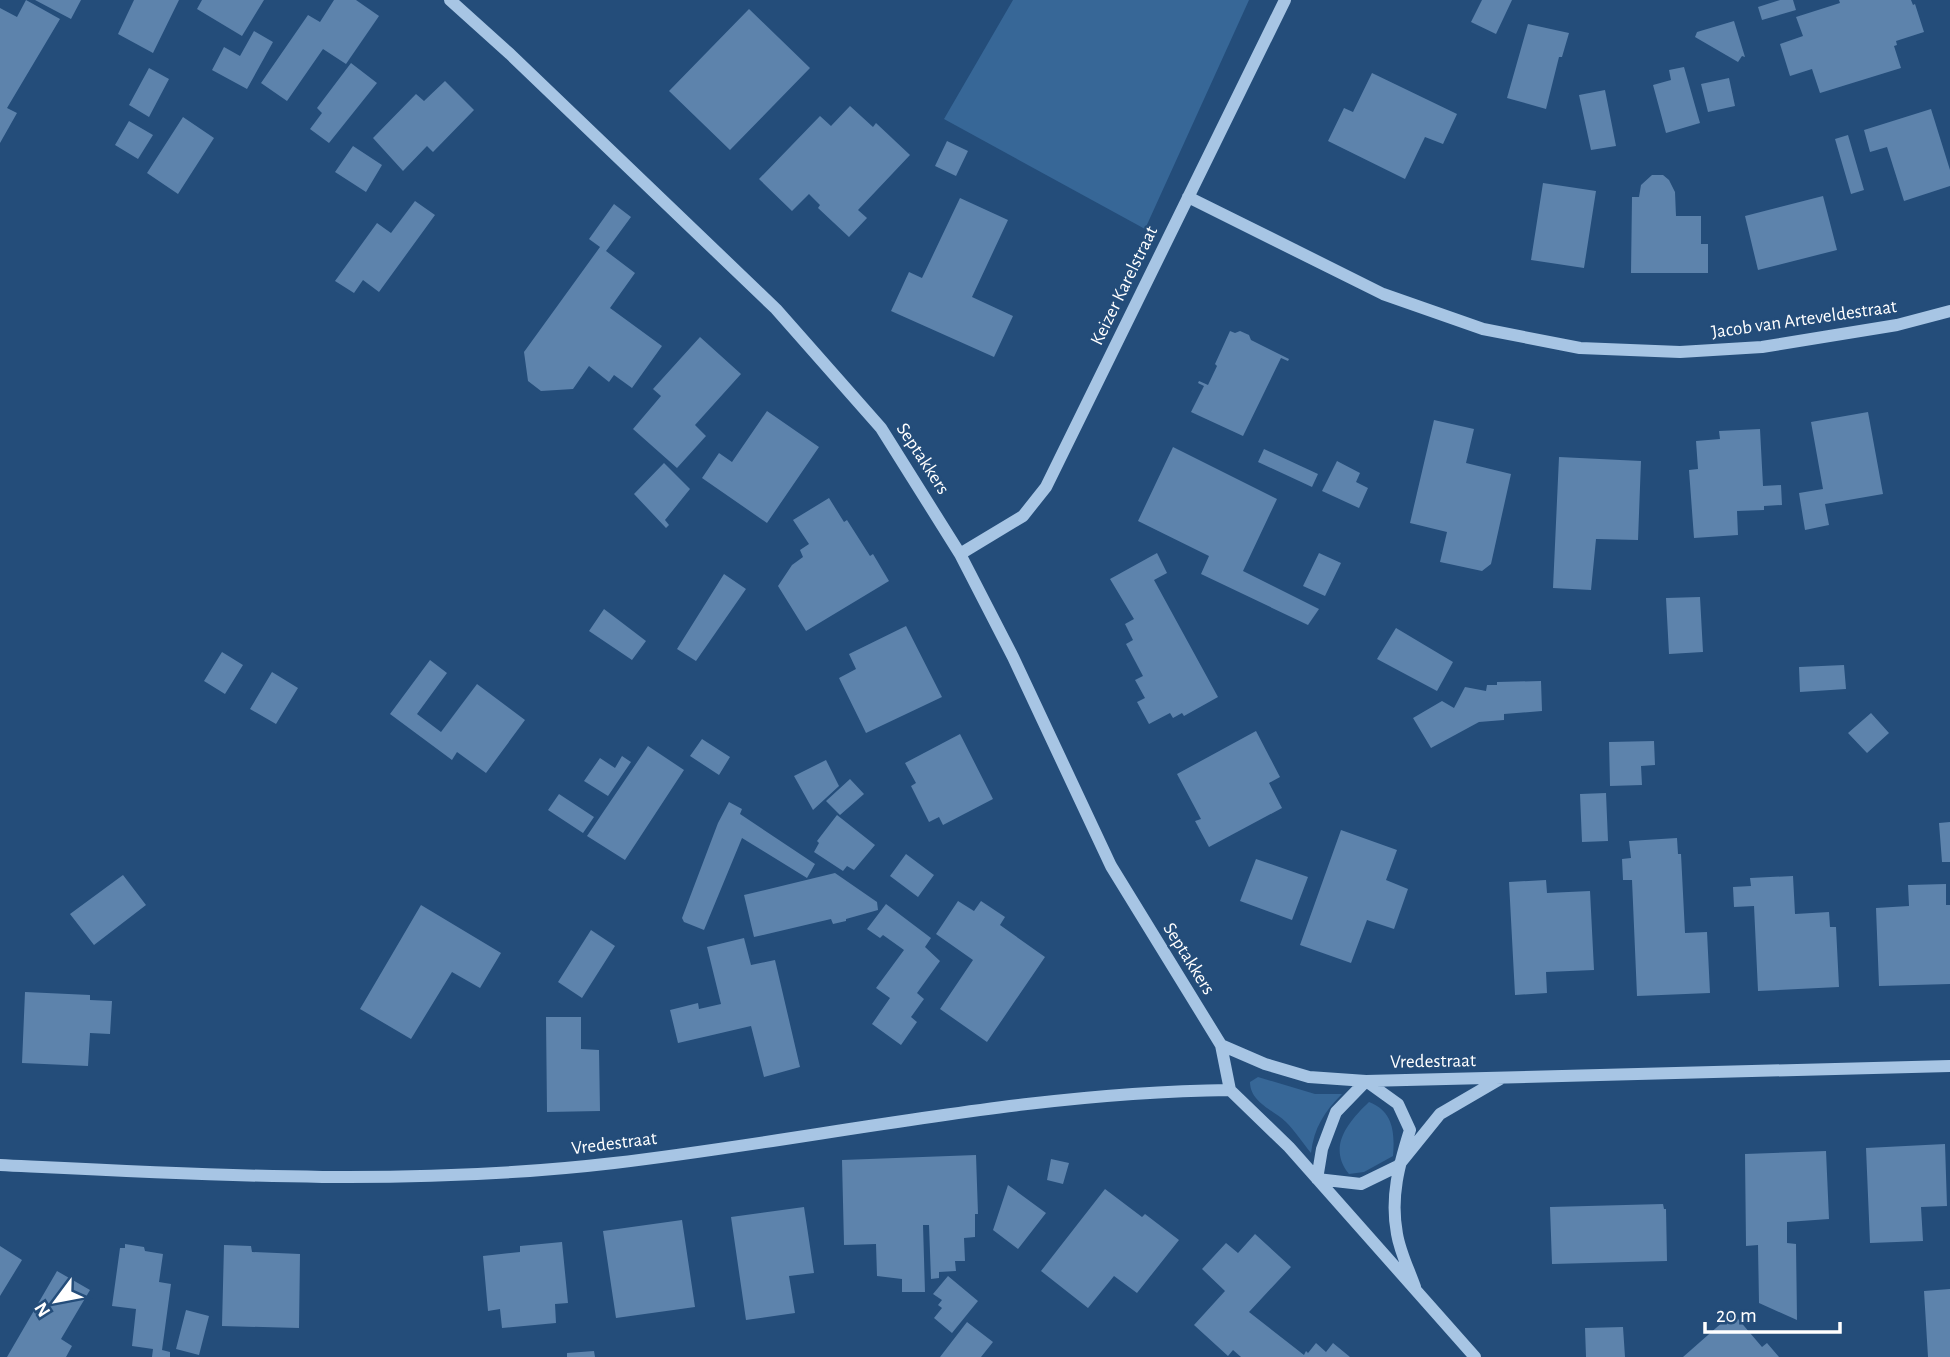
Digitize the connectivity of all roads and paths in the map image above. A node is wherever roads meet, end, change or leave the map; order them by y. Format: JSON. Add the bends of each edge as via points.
{"nodes":[{"id":1,"x":450,"y":0,"type":"edge"},
{"id":2,"x":1284,"y":0,"type":"edge"},
{"id":3,"x":1188,"y":197,"type":"junction"},
{"id":4,"x":1950,"y":311,"type":"edge"},
{"id":5,"x":960,"y":554,"type":"junction"},
{"id":6,"x":1221,"y":1045,"type":"junction"},
{"id":7,"x":1950,"y":1066,"type":"edge"},
{"id":8,"x":1500,"y":1079,"type":"junction"},
{"id":9,"x":1366,"y":1081,"type":"junction"},
{"id":10,"x":1230,"y":1090,"type":"junction"},
{"id":11,"x":0,"y":1165,"type":"edge"},
{"id":12,"x":1398,"y":1166,"type":"junction"},
{"id":13,"x":1317,"y":1179,"type":"junction"},
{"id":14,"x":1418,"y":1294,"type":"junction"},
{"id":15,"x":1468,"y":1354,"type":"edge"}],
"edges":[{"from":1,"to":5,"type":"street","name":"Septakkers","via":[[776,309],[881,428]]},
{"from":2,"to":3,"type":"street","name":"Keizer Karelstraat"},
{"from":3,"to":4,"type":"street","name":"Jacob van Arteveldestraat","via":[[1383,295],[1483,328],[1580,348],[1680,352],[1762,347],[1897,326]]},
{"from":3,"to":5,"type":"street","name":"Keizer Karelstraat","via":[[1046,486],[1023,516]]},
{"from":5,"to":6,"type":"street","name":"Septakkers","via":[[1111,866]]},
{"from":6,"to":9,"type":"street","via":[[1309,1077]]},
{"from":6,"to":10,"type":"street","name":"Septakkers"},
{"from":7,"to":8,"type":"street","name":"Vredestraat"},
{"from":8,"to":9,"type":"street","name":"Vredestraat"},
{"from":8,"to":12,"type":"street","name":"Vredestraat","via":[[1440,1114]]},
{"from":9,"to":12,"type":"street","via":[[1398,1104],[1410,1130]]},
{"from":9,"to":13,"type":"street","name":"Vredestraat","via":[[1336,1112]]},
{"from":10,"to":11,"type":"street","name":"Vredestraat","via":[[1091,1097],[614,1163],[503,1173],[285,1176]]},
{"from":10,"to":13,"type":"street"},
{"from":12,"to":13,"type":"street","name":"Vredestraat","via":[[1361,1184]]},
{"from":12,"to":14,"type":"street","via":[[1393,1196],[1397,1236]]},
{"from":13,"to":14,"type":"street"},
{"from":14,"to":15,"type":"street"}]}
